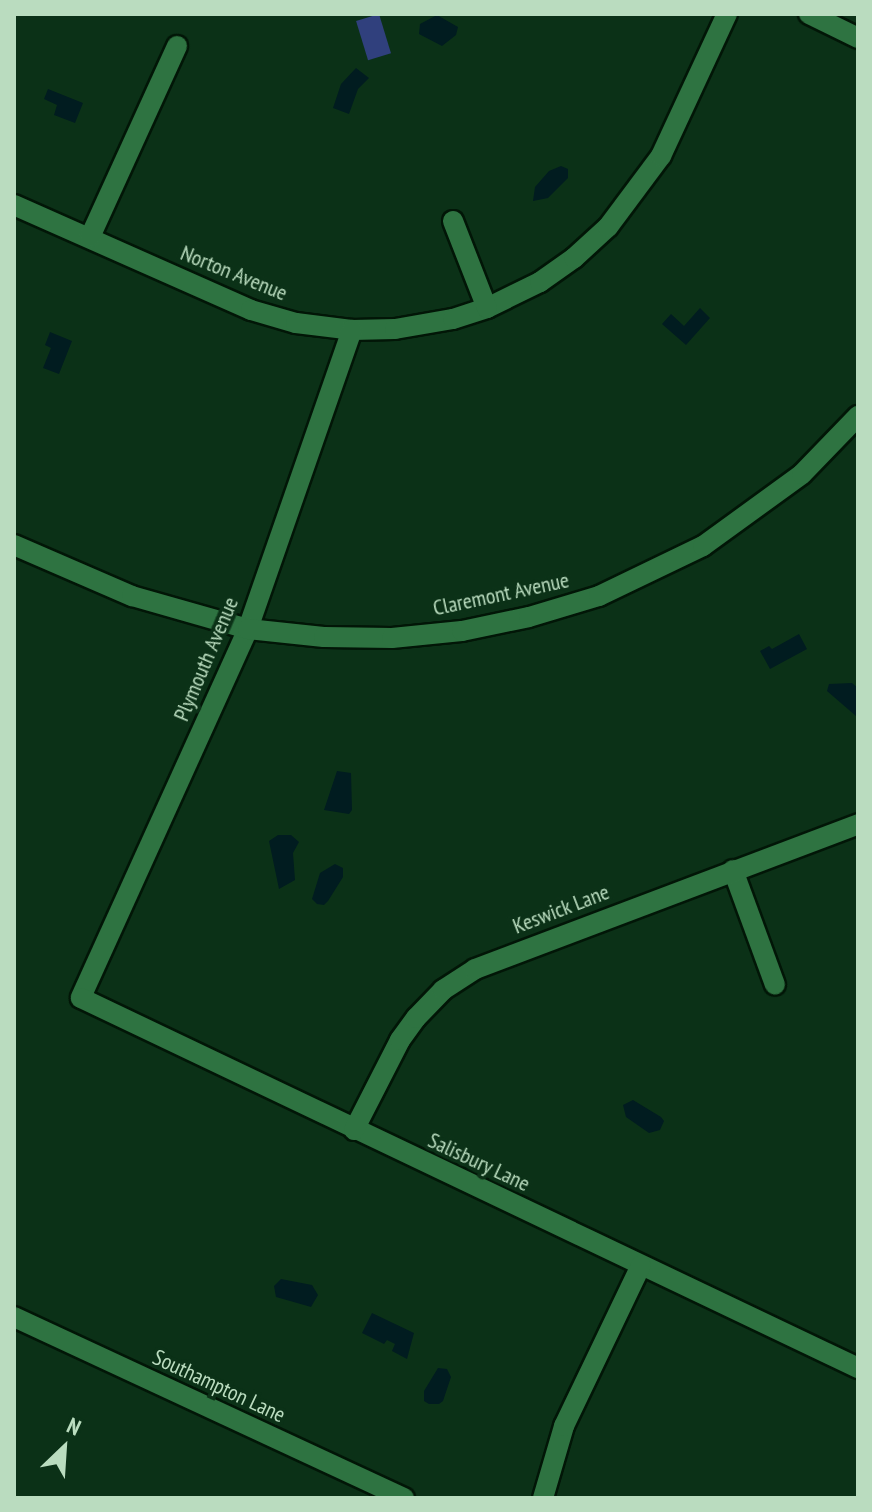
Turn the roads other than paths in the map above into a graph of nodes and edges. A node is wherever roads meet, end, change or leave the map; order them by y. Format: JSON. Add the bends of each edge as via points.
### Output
{"nodes":[{"id":1,"x":727,"y":14,"type":"edge"},
{"id":2,"x":809,"y":14,"type":"edge"},
{"id":3,"x":858,"y":38,"type":"edge"},
{"id":4,"x":177,"y":46,"type":"dead end"},
{"id":5,"x":14,"y":205,"type":"edge"},
{"id":6,"x":453,"y":221,"type":"dead end"},
{"id":7,"x":90,"y":237,"type":"junction"},
{"id":8,"x":487,"y":308,"type":"junction"},
{"id":9,"x":352,"y":330,"type":"junction"},
{"id":10,"x":858,"y":416,"type":"edge"},
{"id":11,"x":14,"y":545,"type":"edge"},
{"id":12,"x":248,"y":629,"type":"junction"},
{"id":13,"x":858,"y":824,"type":"edge"},
{"id":14,"x":733,"y":870,"type":"junction"},
{"id":15,"x":775,"y":985,"type":"dead end"},
{"id":16,"x":81,"y":998,"type":"joint"},
{"id":17,"x":354,"y":1130,"type":"junction"},
{"id":18,"x":641,"y":1265,"type":"junction"},
{"id":19,"x":14,"y":1317,"type":"edge"},
{"id":20,"x":858,"y":1368,"type":"edge"},
{"id":21,"x":404,"y":1498,"type":"edge"},
{"id":22,"x":543,"y":1498,"type":"edge"}],
"edges":[{"from":1,"to":8,"type":"street","name":"Norton Avenue","via":[[661,156],[631,200],[574,258]]},
{"from":2,"to":3,"type":"street"},
{"from":4,"to":7,"type":"street"},
{"from":5,"to":7,"type":"street","name":"Norton Avenue"},
{"from":6,"to":8,"type":"street"},
{"from":7,"to":9,"type":"street","name":"Norton Avenue","via":[[251,310],[296,323]]},
{"from":8,"to":9,"type":"street","name":"Norton Avenue","via":[[395,329]]},
{"from":9,"to":12,"type":"street","name":"Plymouth Avenue"},
{"from":10,"to":12,"type":"street","name":"Claremont Avenue","via":[[767,502],[703,546],[599,596],[448,633],[324,637]]},
{"from":11,"to":12,"type":"street","name":"Claremont Avenue","via":[[132,596]]},
{"from":12,"to":16,"type":"street","name":"Plymouth Avenue"},
{"from":13,"to":14,"type":"street","name":"Keswick Lane"},
{"from":14,"to":15,"type":"street"},
{"from":14,"to":17,"type":"street","name":"Keswick Lane","via":[[520,949],[443,990],[400,1040]]},
{"from":16,"to":17,"type":"street","name":"Salisbury Lane"},
{"from":17,"to":18,"type":"street","name":"Salisbury Lane"},
{"from":18,"to":20,"type":"street","name":"Salisbury Lane"},
{"from":18,"to":22,"type":"street","via":[[564,1426]]},
{"from":19,"to":21,"type":"street","name":"Southampton Lane"}]}
